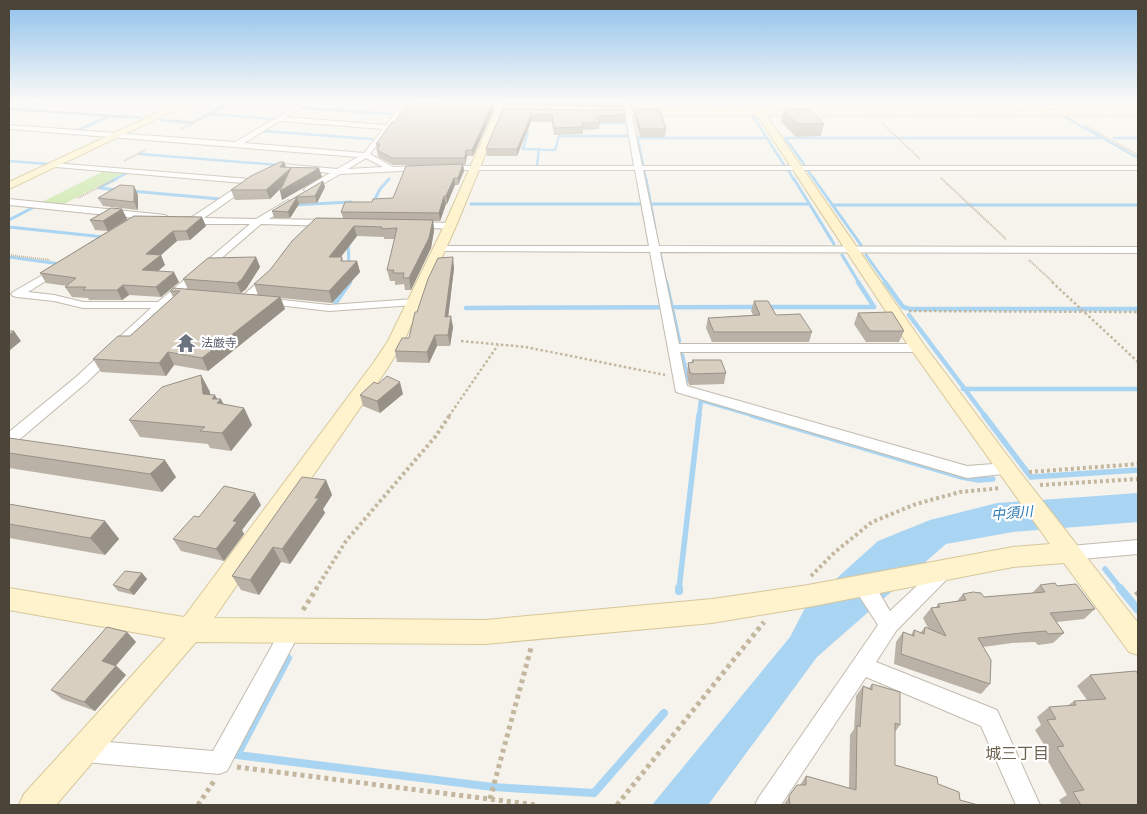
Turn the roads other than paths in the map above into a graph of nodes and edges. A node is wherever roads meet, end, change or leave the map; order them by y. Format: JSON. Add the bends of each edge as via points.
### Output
{"nodes":[{"id":1,"x":109,"y":139,"type":"edge"},
{"id":2,"x":164,"y":139,"type":"edge"},
{"id":3,"x":246,"y":139,"type":"edge"},
{"id":4,"x":379,"y":139,"type":"edge"},
{"id":5,"x":487,"y":139,"type":"edge"},
{"id":6,"x":634,"y":139,"type":"edge"},
{"id":7,"x":778,"y":139,"type":"edge"},
{"id":8,"x":236,"y":145,"type":"junction"},
{"id":9,"x":304,"y":150,"type":"junction"},
{"id":10,"x":366,"y":155,"type":"junction"},
{"id":11,"x":56,"y":165,"type":"junction"},
{"id":12,"x":282,"y":166,"type":"junction"},
{"id":13,"x":474,"y":167,"type":"junction"},
{"id":14,"x":797,"y":167,"type":"junction"},
{"id":15,"x":428,"y":168,"type":"edge"},
{"id":16,"x":437,"y":168,"type":"edge"},
{"id":17,"x":640,"y":168,"type":"junction"},
{"id":18,"x":1138,"y":168,"type":"edge"},
{"id":19,"x":392,"y":169,"type":"junction"},
{"id":20,"x":339,"y":172,"type":"junction"},
{"id":21,"x":250,"y":181,"type":"junction"},
{"id":22,"x":9,"y":186,"type":"edge"},
{"id":23,"x":9,"y":202,"type":"edge"},
{"id":24,"x":144,"y":216,"type":"junction"},
{"id":25,"x":193,"y":220,"type":"junction"},
{"id":26,"x":259,"y":221,"type":"junction"},
{"id":27,"x":314,"y":223,"type":"junction"},
{"id":28,"x":343,"y":223,"type":"edge"},
{"id":29,"x":401,"y":225,"type":"edge"},
{"id":30,"x":127,"y":226,"type":"edge"},
{"id":31,"x":450,"y":226,"type":"junction"},
{"id":32,"x":304,"y":236,"type":"edge"},
{"id":33,"x":439,"y":249,"type":"junction"},
{"id":34,"x":655,"y":249,"type":"junction"},
{"id":35,"x":852,"y":249,"type":"junction"},
{"id":36,"x":1138,"y":250,"type":"edge"},
{"id":37,"x":70,"y":262,"type":"edge"},
{"id":38,"x":274,"y":271,"type":"edge"},
{"id":39,"x":173,"y":294,"type":"junction"},
{"id":40,"x":191,"y":295,"type":"edge"},
{"id":41,"x":414,"y":302,"type":"junction"},
{"id":42,"x":161,"y":305,"type":"junction"},
{"id":43,"x":674,"y":348,"type":"junction"},
{"id":44,"x":918,"y":348,"type":"junction"},
{"id":45,"x":9,"y":440,"type":"edge"},
{"id":46,"x":1008,"y":471,"type":"junction"},
{"id":47,"x":1063,"y":544,"type":"junction"},
{"id":48,"x":1138,"y":547,"type":"edge"},
{"id":49,"x":946,"y":569,"type":"junction"},
{"id":50,"x":862,"y":585,"type":"junction"},
{"id":51,"x":9,"y":599,"type":"edge"},
{"id":52,"x":889,"y":625,"type":"junction"},
{"id":53,"x":190,"y":630,"type":"junction"},
{"id":54,"x":290,"y":632,"type":"junction"},
{"id":55,"x":1138,"y":643,"type":"edge"},
{"id":56,"x":862,"y":666,"type":"junction"},
{"id":57,"x":85,"y":751,"type":"junction"},
{"id":58,"x":36,"y":805,"type":"edge"},
{"id":59,"x":766,"y":805,"type":"edge"},
{"id":60,"x":1028,"y":805,"type":"edge"}],
"edges":[{"from":1,"to":11,"type":"street"},
{"from":2,"to":8,"type":"street"},
{"from":3,"to":8,"type":"street"},
{"from":4,"to":10,"type":"street"},
{"from":5,"to":13,"type":"street"},
{"from":6,"to":17,"type":"street"},
{"from":7,"to":14,"type":"street"},
{"from":8,"to":9,"type":"street"},
{"from":9,"to":10,"type":"street"},
{"from":9,"to":12,"type":"street"},
{"from":10,"to":19,"type":"street"},
{"from":10,"to":20,"type":"street"},
{"from":11,"to":21,"type":"street"},
{"from":11,"to":22,"type":"street"},
{"from":12,"to":20,"type":"street"},
{"from":12,"to":21,"type":"street"},
{"from":13,"to":16,"type":"street"},
{"from":13,"to":17,"type":"street"},
{"from":13,"to":31,"type":"street"},
{"from":14,"to":17,"type":"street"},
{"from":14,"to":18,"type":"street"},
{"from":14,"to":35,"type":"street"},
{"from":15,"to":19,"type":"street"},
{"from":17,"to":34,"type":"street"},
{"from":19,"to":20,"type":"street"},
{"from":20,"to":26,"type":"street"},
{"from":21,"to":25,"type":"street"},
{"from":23,"to":24,"type":"street"},
{"from":24,"to":25,"type":"street"},
{"from":24,"to":30,"type":"street"},
{"from":25,"to":26,"type":"street"},
{"from":26,"to":27,"type":"street"},
{"from":26,"to":39,"type":"street"},
{"from":27,"to":28,"type":"street"},
{"from":27,"to":32,"type":"street"},
{"from":29,"to":31,"type":"street"},
{"from":31,"to":33,"type":"street"},
{"from":33,"to":34,"type":"street"},
{"from":33,"to":41,"type":"street"},
{"from":34,"to":35,"type":"street"},
{"from":34,"to":43,"type":"street"},
{"from":35,"to":36,"type":"street"},
{"from":35,"to":44,"type":"street"},
{"from":37,"to":42,"type":"street","via":[[17,294],[84,305]]},
{"from":38,"to":41,"type":"street","via":[[240,298],[328,308]]},
{"from":39,"to":40,"type":"street"},
{"from":39,"to":42,"type":"street"},
{"from":41,"to":53,"type":"street","via":[[381,365]]},
{"from":42,"to":45,"type":"street","via":[[81,380]]},
{"from":43,"to":44,"type":"street"},
{"from":43,"to":46,"type":"street","via":[[681,389],[967,472]]},
{"from":44,"to":46,"type":"street"},
{"from":46,"to":47,"type":"street"},
{"from":47,"to":48,"type":"street"},
{"from":47,"to":49,"type":"street"},
{"from":47,"to":55,"type":"street"},
{"from":49,"to":50,"type":"street"},
{"from":49,"to":52,"type":"street"},
{"from":50,"to":52,"type":"street"},
{"from":50,"to":54,"type":"street","via":[[712,611],[485,632]]},
{"from":51,"to":53,"type":"street"},
{"from":52,"to":56,"type":"street"},
{"from":53,"to":54,"type":"street"},
{"from":53,"to":57,"type":"street"},
{"from":54,"to":57,"type":"street","via":[[222,764]]},
{"from":56,"to":59,"type":"street"},
{"from":56,"to":60,"type":"street","via":[[989,718]]},
{"from":57,"to":58,"type":"street"}]}
